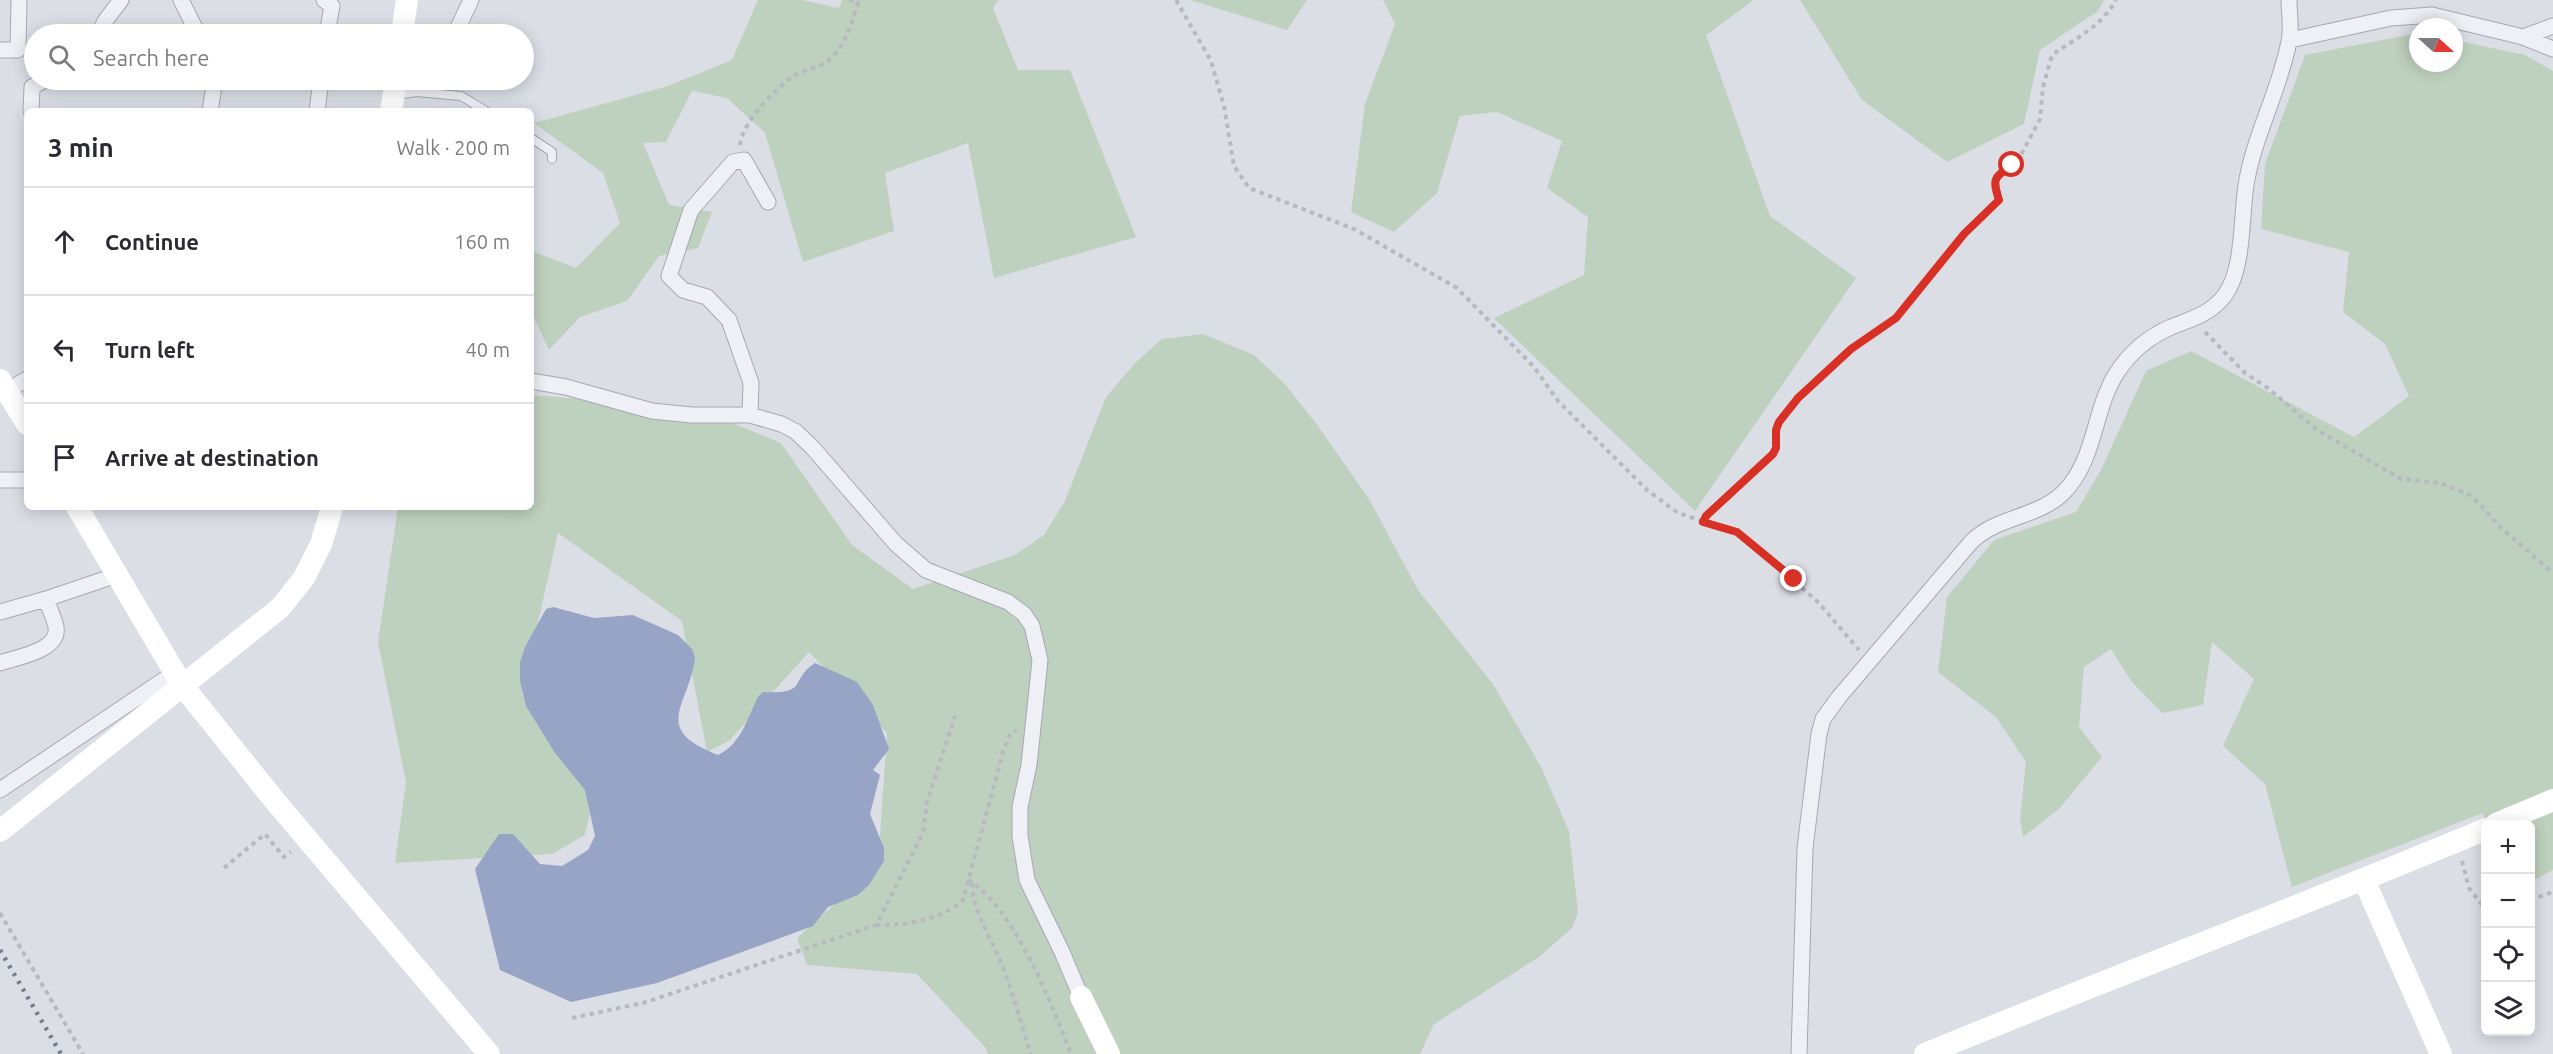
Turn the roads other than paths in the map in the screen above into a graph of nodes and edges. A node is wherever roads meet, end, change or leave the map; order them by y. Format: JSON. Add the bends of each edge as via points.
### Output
{"nodes":[{"id":1,"x":19,"y":0,"type":"edge"},
{"id":2,"x":121,"y":0,"type":"edge"},
{"id":3,"x":181,"y":0,"type":"edge"},
{"id":4,"x":324,"y":0,"type":"edge"},
{"id":5,"x":407,"y":0,"type":"edge"},
{"id":6,"x":471,"y":0,"type":"edge"},
{"id":7,"x":2289,"y":0,"type":"edge"},
{"id":8,"x":104,"y":24,"type":"edge"},
{"id":9,"x":193,"y":24,"type":"edge"},
{"id":10,"x":329,"y":24,"type":"edge"},
{"id":11,"x":403,"y":24,"type":"edge"},
{"id":12,"x":460,"y":24,"type":"edge"},
{"id":13,"x":2553,"y":26,"type":"edge"},
{"id":14,"x":2523,"y":37,"type":"junction"},
{"id":15,"x":2290,"y":40,"type":"junction"},
{"id":16,"x":2553,"y":49,"type":"edge"},
{"id":17,"x":0,"y":50,"type":"edge"},
{"id":18,"x":32,"y":90,"type":"edge"},
{"id":19,"x":213,"y":90,"type":"edge"},
{"id":20,"x":320,"y":90,"type":"edge"},
{"id":21,"x":393,"y":95,"type":"edge"},
{"id":22,"x":31,"y":108,"type":"edge"},
{"id":23,"x":210,"y":108,"type":"edge"},
{"id":24,"x":317,"y":108,"type":"edge"},
{"id":25,"x":481,"y":108,"type":"edge"},
{"id":26,"x":534,"y":140,"type":"edge"},
{"id":27,"x":552,"y":159,"type":"dead end"},
{"id":28,"x":768,"y":202,"type":"dead end"},
{"id":29,"x":24,"y":380,"type":"edge"},
{"id":30,"x":534,"y":382,"type":"edge"},
{"id":31,"x":3,"y":386,"type":"edge"},
{"id":32,"x":750,"y":415,"type":"junction"},
{"id":33,"x":24,"y":419,"type":"edge"},
{"id":34,"x":0,"y":480,"type":"edge"},
{"id":35,"x":24,"y":480,"type":"edge"},
{"id":36,"x":79,"y":510,"type":"edge"},
{"id":37,"x":331,"y":510,"type":"edge"},
{"id":38,"x":117,"y":575,"type":"junction"},
{"id":39,"x":46,"y":599,"type":"junction"},
{"id":40,"x":0,"y":612,"type":"edge"},
{"id":41,"x":0,"y":663,"type":"edge"},
{"id":42,"x":178,"y":679,"type":"junction"},
{"id":43,"x":0,"y":790,"type":"edge"},
{"id":44,"x":2553,"y":800,"type":"edge"},
{"id":45,"x":2507,"y":820,"type":"edge"},
{"id":46,"x":0,"y":831,"type":"edge"},
{"id":47,"x":2481,"y":831,"type":"edge"},
{"id":48,"x":2364,"y":880,"type":"junction"},
{"id":49,"x":1081,"y":997,"type":"joint"},
{"id":50,"x":489,"y":1054,"type":"edge"},
{"id":51,"x":1108,"y":1054,"type":"edge"},
{"id":52,"x":1799,"y":1054,"type":"edge"},
{"id":53,"x":1925,"y":1054,"type":"edge"},
{"id":54,"x":2441,"y":1054,"type":"edge"}],
"edges":[{"from":1,"to":17,"type":"street","via":[[18,50]]},
{"from":2,"to":8,"type":"street"},
{"from":3,"to":9,"type":"street"},
{"from":4,"to":10,"type":"street","via":[[332,6]]},
{"from":5,"to":11,"type":"street"},
{"from":6,"to":12,"type":"street"},
{"from":7,"to":15,"type":"street"},
{"from":13,"to":14,"type":"street"},
{"from":14,"to":15,"type":"street","via":[[2432,15],[2391,18]]},
{"from":14,"to":16,"type":"street"},
{"from":15,"to":52,"type":"street","via":[[2250,165],[2236,272],[2225,295],[2198,317],[2155,335],[2126,359],[2106,393],[2084,463],[2064,492],[2039,510],[1983,531],[1823,719],[1805,848]]},
{"from":18,"to":22,"type":"street"},
{"from":19,"to":23,"type":"street"},
{"from":20,"to":24,"type":"street"},
{"from":21,"to":25,"type":"lane","via":[[417,92],[461,96]]},
{"from":26,"to":27,"type":"lane","via":[[552,152]]},
{"from":28,"to":32,"type":"street","via":[[744,160],[733,162],[692,210],[669,276],[683,290],[707,297],[729,320],[751,383]]},
{"from":29,"to":31,"type":"street"},
{"from":30,"to":32,"type":"street","via":[[652,411]]},
{"from":31,"to":33,"type":"street"},
{"from":32,"to":49,"type":"street","via":[[795,431],[896,544],[926,570],[1008,602],[1032,626],[1040,660],[1029,765],[1020,807],[1020,836],[1027,880]]},
{"from":34,"to":35,"type":"street"},
{"from":36,"to":38,"type":"street"},
{"from":37,"to":42,"type":"street","via":[[321,544],[304,578],[280,608]]},
{"from":38,"to":39,"type":"street"},
{"from":38,"to":42,"type":"street"},
{"from":39,"to":40,"type":"street"},
{"from":39,"to":41,"type":"street","via":[[56,628],[53,640],[41,649]]},
{"from":42,"to":43,"type":"street"},
{"from":42,"to":46,"type":"street","via":[[129,729]]},
{"from":42,"to":50,"type":"street","via":[[275,801]]},
{"from":44,"to":45,"type":"street"},
{"from":47,"to":48,"type":"street"},
{"from":48,"to":53,"type":"street"},
{"from":48,"to":54,"type":"street"},
{"from":49,"to":51,"type":"street"}]}
